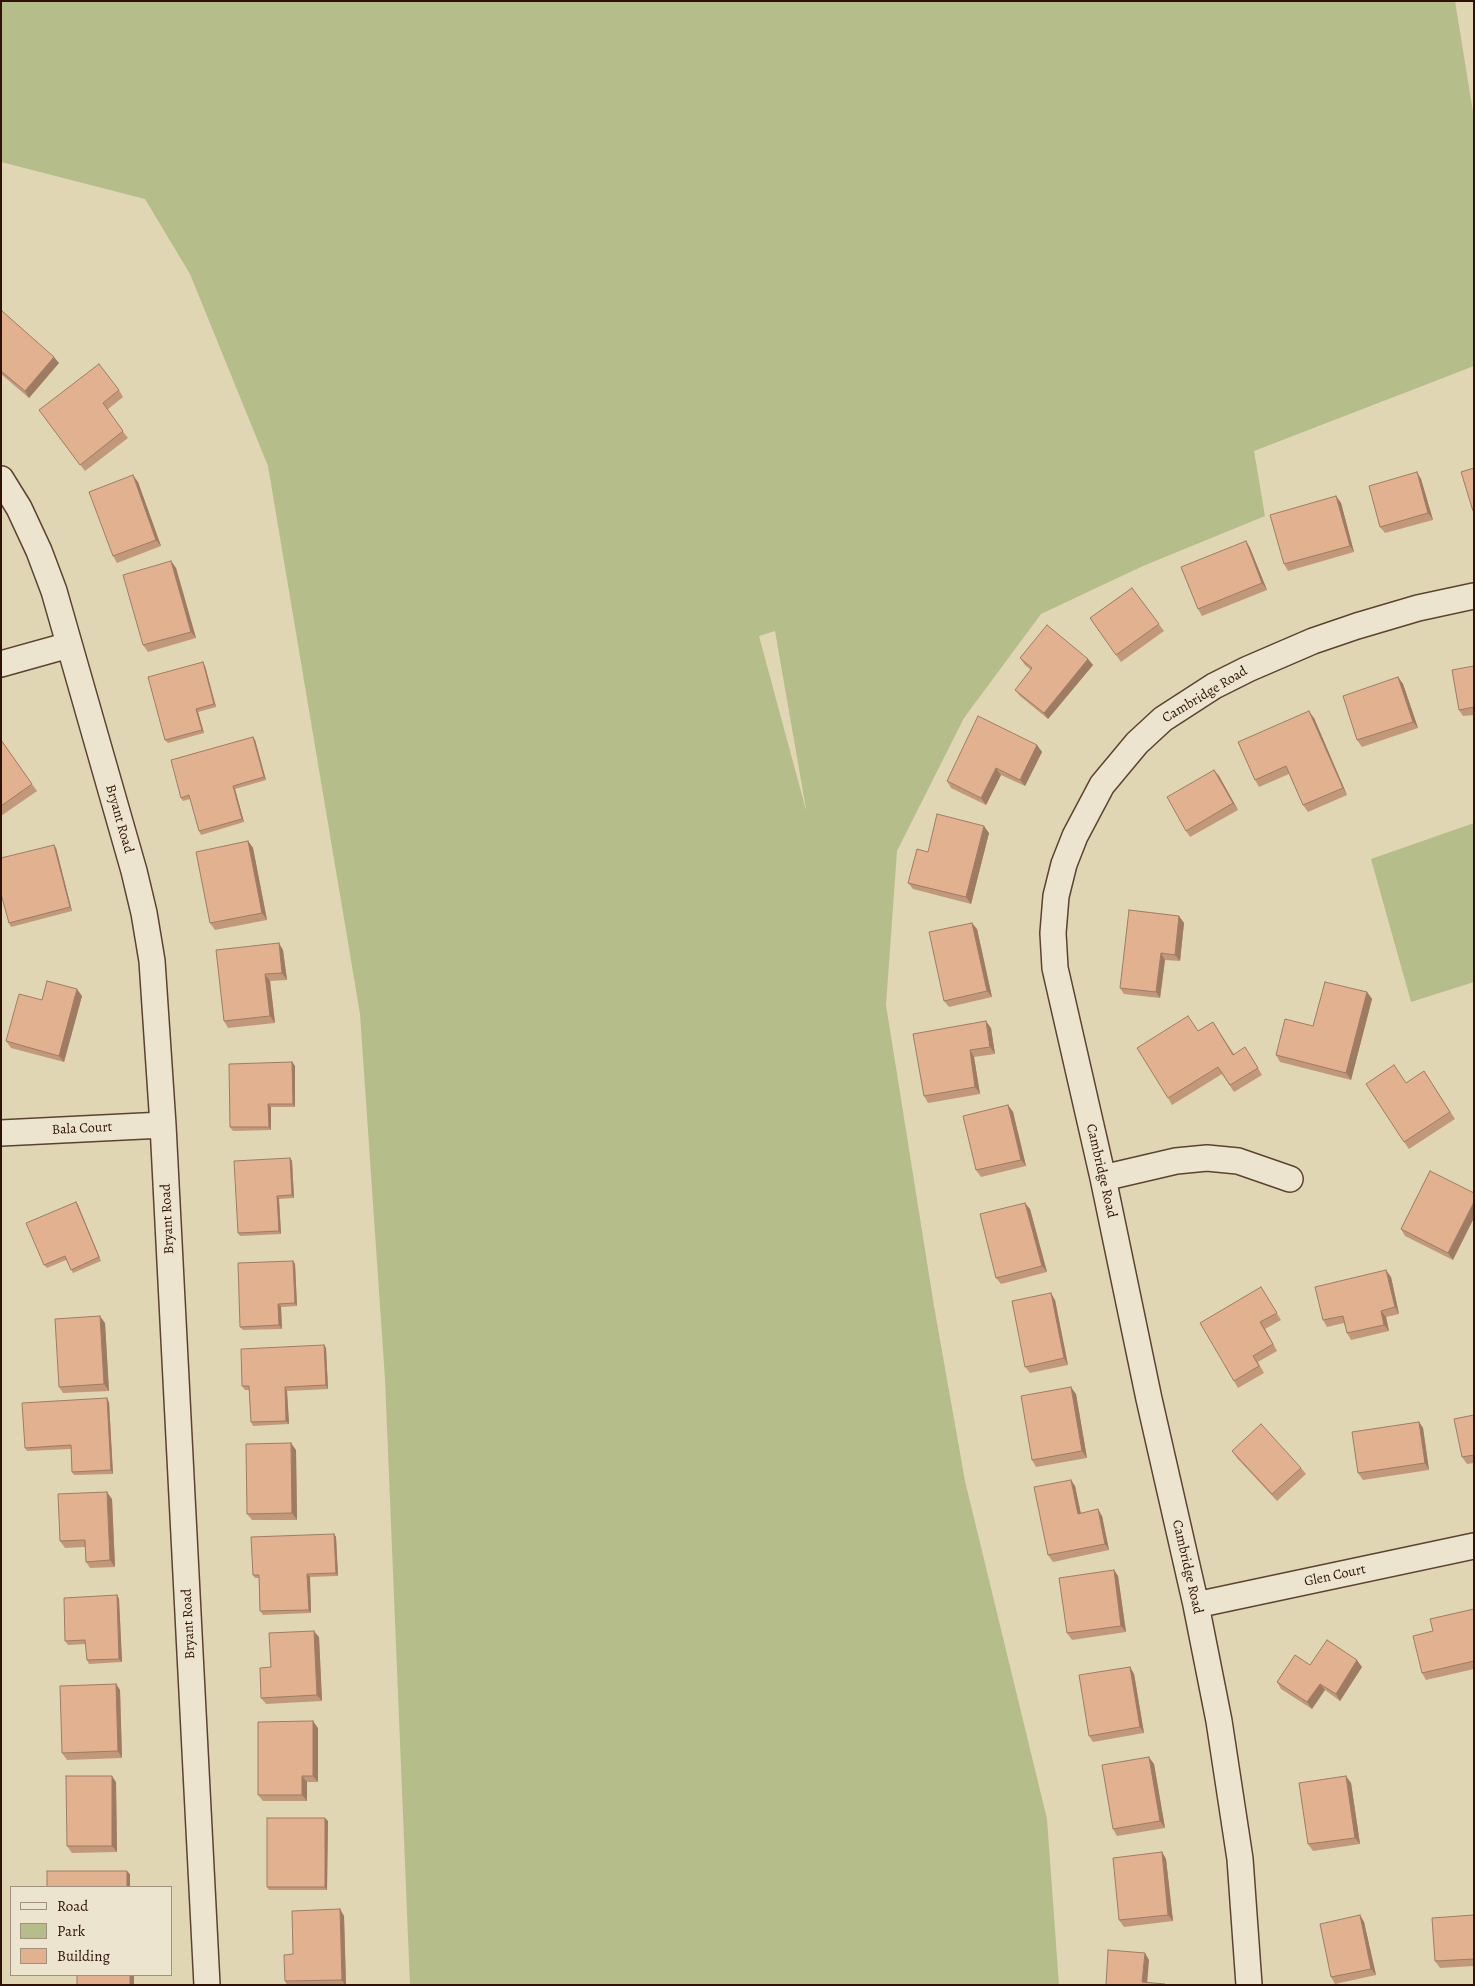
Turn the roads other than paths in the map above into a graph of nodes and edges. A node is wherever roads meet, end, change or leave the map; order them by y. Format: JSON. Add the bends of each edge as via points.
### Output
{"nodes":[{"id":1,"x":1,"y":479,"type":"edge"},
{"id":2,"x":1474,"y":596,"type":"edge"},
{"id":3,"x":69,"y":645,"type":"junction"},
{"id":4,"x":1,"y":664,"type":"edge"},
{"id":5,"x":163,"y":1124,"type":"junction"},
{"id":6,"x":1,"y":1133,"type":"edge"},
{"id":7,"x":1103,"y":1178,"type":"junction"},
{"id":8,"x":1290,"y":1179,"type":"dead end"},
{"id":9,"x":1474,"y":1546,"type":"edge"},
{"id":10,"x":1196,"y":1605,"type":"junction"},
{"id":11,"x":207,"y":1985,"type":"edge"},
{"id":12,"x":1249,"y":1985,"type":"edge"}],
"edges":[{"from":1,"to":3,"type":"street","name":"Bryant Road","via":[[39,551]]},
{"from":2,"to":7,"type":"street","name":"Cambridge Road","via":[[1356,626],[1214,686],[1163,719],[1136,743],[1102,785],[1087,810],[1064,864],[1056,896],[1053,933],[1055,968]]},
{"from":3,"to":4,"type":"street"},
{"from":3,"to":5,"type":"street","name":"Bryant Road","via":[[122,825],[144,913],[157,1012]]},
{"from":5,"to":6,"type":"street","name":"Bala Court"},
{"from":5,"to":11,"type":"street","name":"Bryant Road"},
{"from":7,"to":8,"type":"street","via":[[1176,1161],[1207,1158],[1238,1161]]},
{"from":7,"to":10,"type":"street","name":"Cambridge Road"},
{"from":9,"to":10,"type":"street","name":"Glen Court"},
{"from":10,"to":12,"type":"street","name":"Cambridge Road","via":[[1219,1721],[1240,1859]]}]}
